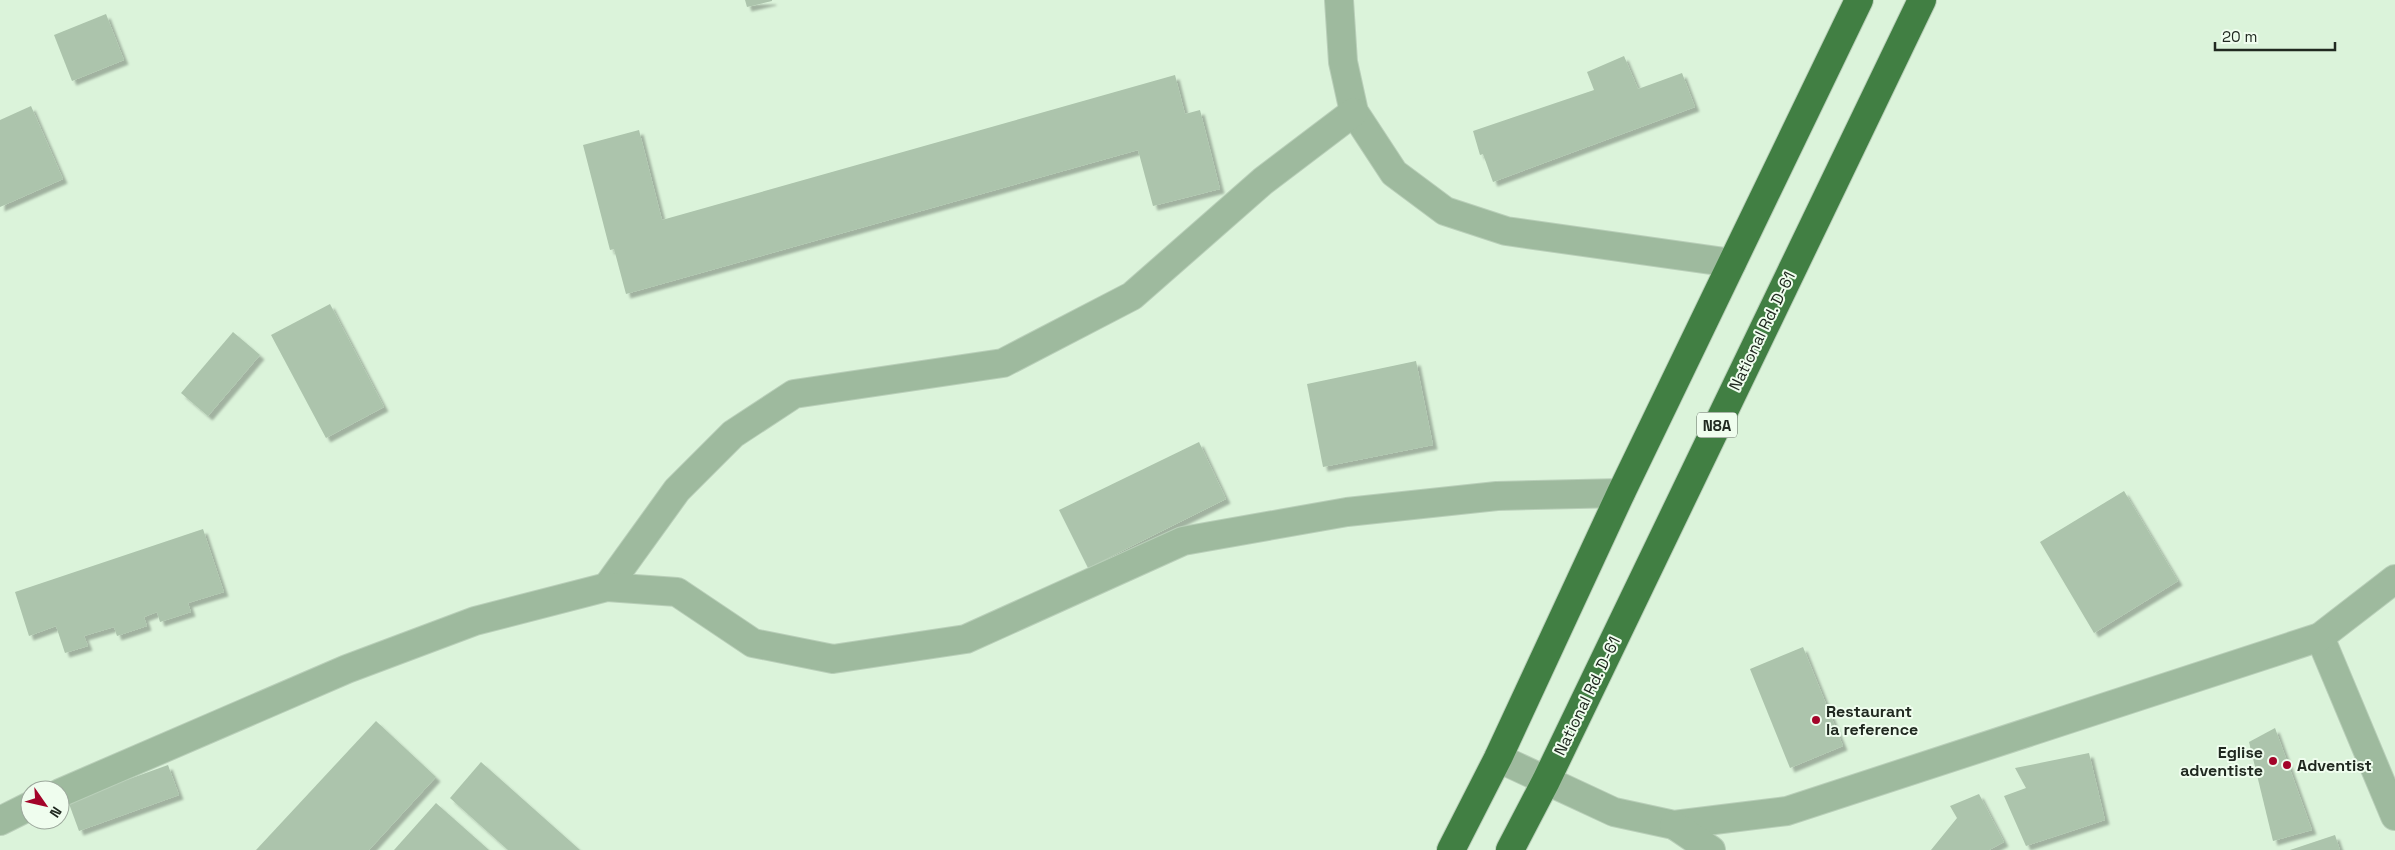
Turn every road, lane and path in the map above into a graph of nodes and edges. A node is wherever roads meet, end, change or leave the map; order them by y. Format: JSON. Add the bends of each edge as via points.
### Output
{"nodes":[{"id":1,"x":1339,"y":0,"type":"edge"},
{"id":2,"x":1859,"y":0,"type":"edge"},
{"id":3,"x":1922,"y":0,"type":"edge"},
{"id":4,"x":1354,"y":112,"type":"junction"},
{"id":5,"x":1732,"y":263,"type":"junction"},
{"id":6,"x":1621,"y":493,"type":"junction"},
{"id":7,"x":2395,"y":579,"type":"edge"},
{"id":8,"x":606,"y":587,"type":"junction"},
{"id":9,"x":2320,"y":637,"type":"junction"},
{"id":10,"x":1498,"y":758,"type":"junction"},
{"id":11,"x":1546,"y":781,"type":"junction"},
{"id":12,"x":70,"y":789,"type":"edge"},
{"id":13,"x":20,"y":811,"type":"edge"},
{"id":14,"x":2395,"y":816,"type":"edge"},
{"id":15,"x":0,"y":821,"type":"edge"},
{"id":16,"x":1674,"y":825,"type":"junction"},
{"id":17,"x":1451,"y":850,"type":"edge"},
{"id":18,"x":1510,"y":850,"type":"edge"},
{"id":19,"x":1711,"y":850,"type":"edge"}],
"edges":[{"from":1,"to":4,"type":"street","via":[[1343,62]]},
{"from":2,"to":5,"type":"highway"},
{"from":3,"to":11,"type":"highway","name":"National Rd. D-61","number":"N8A"},
{"from":4,"to":5,"type":"street","via":[[1394,173],[1446,210],[1506,231]]},
{"from":4,"to":8,"type":"street","via":[[1263,181],[1132,296],[1004,363],[794,394],[733,434],[677,490]]},
{"from":5,"to":6,"type":"highway"},
{"from":6,"to":8,"type":"street","via":[[1497,496],[1347,512],[1183,541],[966,639],[833,659],[753,642],[677,592]]},
{"from":6,"to":10,"type":"highway"},
{"from":7,"to":9,"type":"street"},
{"from":8,"to":12,"type":"street","via":[[475,621],[347,669]]},
{"from":9,"to":14,"type":"street"},
{"from":9,"to":16,"type":"street","via":[[1787,811]]},
{"from":10,"to":11,"type":"street"},
{"from":10,"to":17,"type":"highway"},
{"from":11,"to":16,"type":"street","via":[[1614,812]]},
{"from":11,"to":18,"type":"highway","name":"National Rd. D-61","number":"N8A"},
{"from":13,"to":15,"type":"street"},
{"from":16,"to":19,"type":"street"}]}
